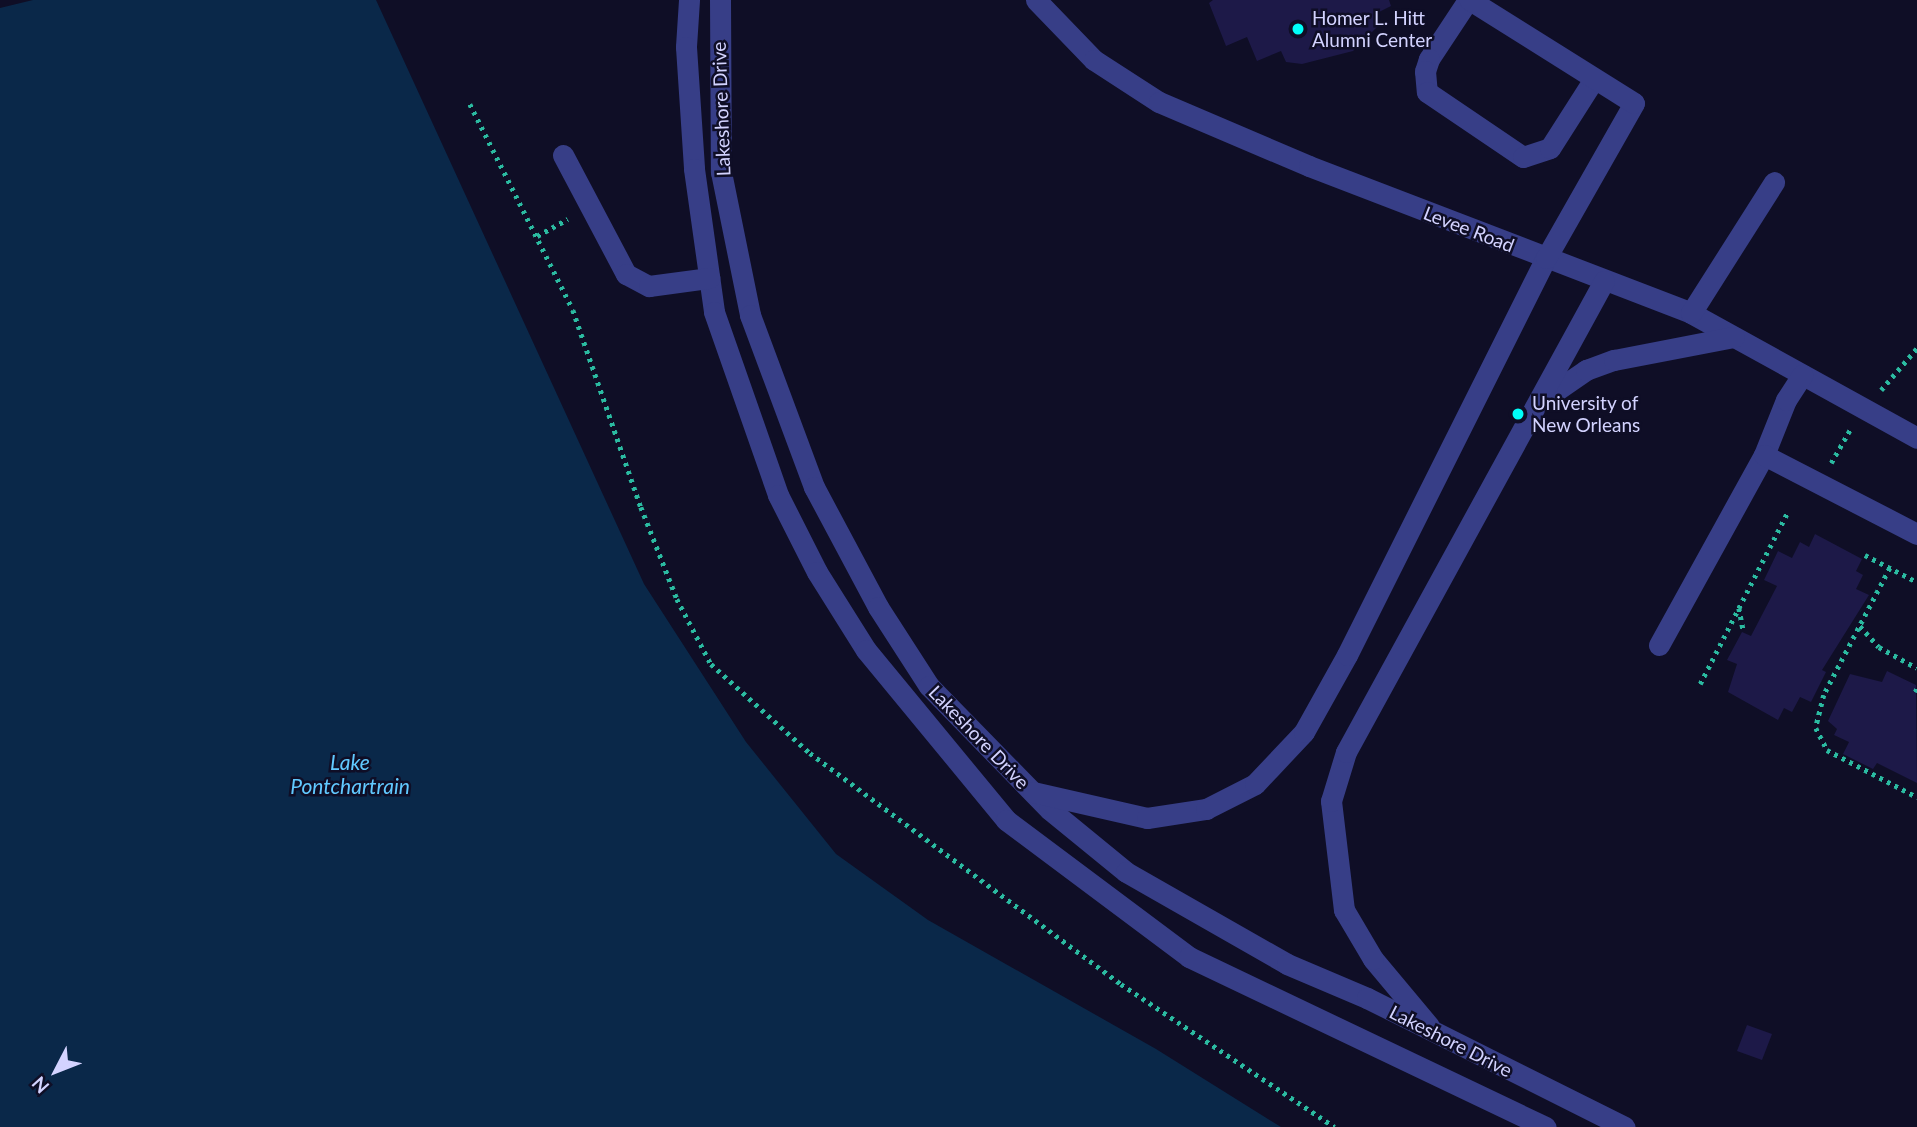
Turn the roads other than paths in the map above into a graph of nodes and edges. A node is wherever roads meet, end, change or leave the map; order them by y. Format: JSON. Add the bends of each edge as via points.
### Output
{"nodes":[{"id":1,"x":689,"y":0,"type":"edge"},
{"id":2,"x":720,"y":0,"type":"edge"},
{"id":3,"x":1036,"y":0,"type":"edge"},
{"id":4,"x":1469,"y":0,"type":"edge"},
{"id":5,"x":1594,"y":79,"type":"junction"},
{"id":6,"x":563,"y":155,"type":"dead end"},
{"id":7,"x":1774,"y":182,"type":"dead end"},
{"id":8,"x":1546,"y":258,"type":"junction"},
{"id":9,"x":709,"y":278,"type":"junction"},
{"id":10,"x":1604,"y":281,"type":"junction"},
{"id":11,"x":1692,"y":313,"type":"junction"},
{"id":12,"x":1734,"y":337,"type":"junction"},
{"id":13,"x":1802,"y":375,"type":"junction"},
{"id":14,"x":1536,"y":405,"type":"junction"},
{"id":15,"x":1917,"y":438,"type":"edge"},
{"id":16,"x":1764,"y":454,"type":"junction"},
{"id":17,"x":1917,"y":534,"type":"edge"},
{"id":18,"x":1659,"y":645,"type":"dead end"},
{"id":19,"x":1033,"y":792,"type":"junction"},
{"id":20,"x":1435,"y":1033,"type":"junction"},
{"id":21,"x":1546,"y":1127,"type":"edge"},
{"id":22,"x":1625,"y":1127,"type":"edge"}],
"edges":[{"from":1,"to":9,"type":"street","name":"Lakeshore Drive","via":[[694,169]]},
{"from":2,"to":19,"type":"street","name":"Lakeshore Drive","via":[[721,172],[750,315],[814,487],[878,607],[929,686]]},
{"from":3,"to":8,"type":"street","name":"Levee Road","via":[[1094,60],[1159,102]]},
{"from":4,"to":5,"type":"street"},
{"from":4,"to":5,"type":"street","via":[[1429,59],[1427,92],[1523,157],[1550,148]]},
{"from":5,"to":8,"type":"street","via":[[1634,103]]},
{"from":6,"to":9,"type":"street","via":[[626,274],[649,286]]},
{"from":7,"to":11,"type":"street"},
{"from":8,"to":10,"type":"street","name":"Levee Road"},
{"from":8,"to":19,"type":"street","via":[[1347,655],[1304,732],[1255,784],[1206,808],[1147,818]]},
{"from":9,"to":21,"type":"street","name":"Lakeshore Drive","via":[[713,312],[778,495],[817,572],[866,650],[1006,820],[1189,957]]},
{"from":10,"to":11,"type":"street","name":"Levee Road"},
{"from":10,"to":14,"type":"street"},
{"from":11,"to":12,"type":"street","name":"Levee Road"},
{"from":12,"to":13,"type":"street","name":"Levee Road"},
{"from":12,"to":14,"type":"street","via":[[1614,360],[1586,370]]},
{"from":13,"to":15,"type":"street","name":"Levee Road"},
{"from":13,"to":16,"type":"street","via":[[1786,400]]},
{"from":14,"to":20,"type":"street","via":[[1346,752],[1331,801],[1344,910],[1373,959]]},
{"from":16,"to":17,"type":"street"},
{"from":16,"to":18,"type":"street"},
{"from":19,"to":20,"type":"street","name":"Lakeshore Drive","via":[[1126,872],[1287,964]]},
{"from":20,"to":22,"type":"street","name":"Lakeshore Drive"}]}
